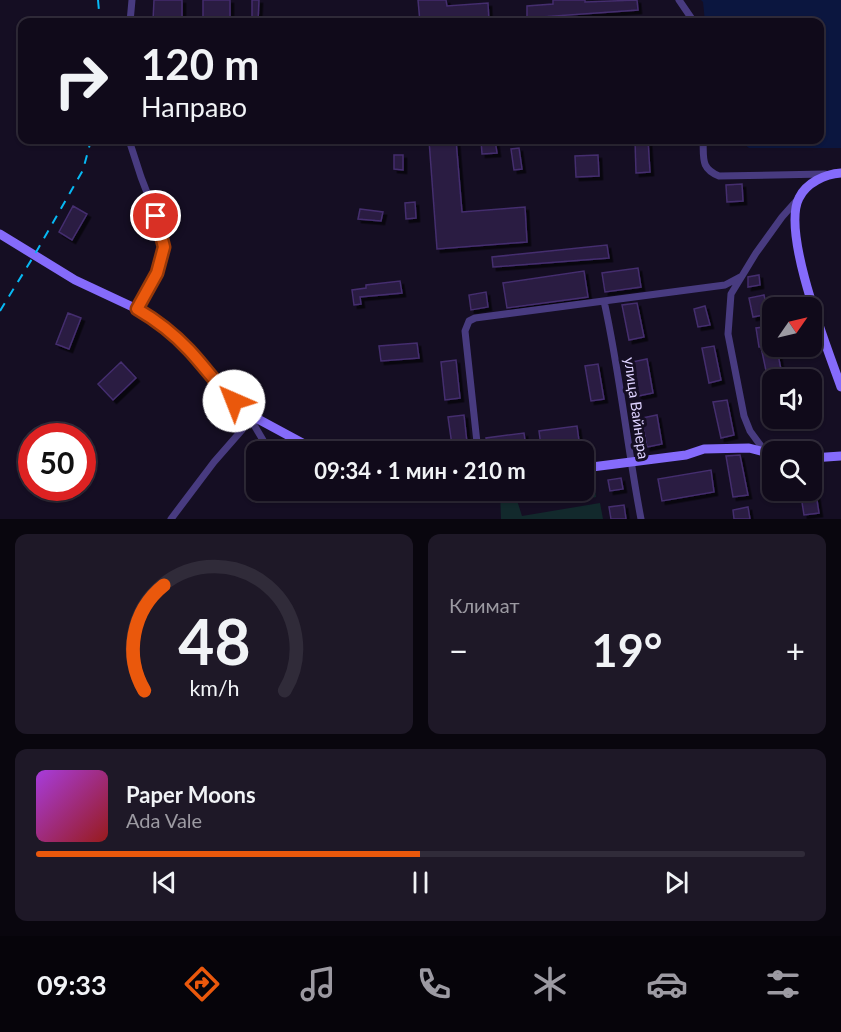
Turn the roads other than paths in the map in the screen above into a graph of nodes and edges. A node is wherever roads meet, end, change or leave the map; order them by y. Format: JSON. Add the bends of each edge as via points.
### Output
{"nodes":[{"id":1,"x":132,"y":0,"type":"edge"},
{"id":2,"x":679,"y":0,"type":"edge"},
{"id":3,"x":130,"y":18,"type":"edge"},
{"id":4,"x":691,"y":18,"type":"edge"},
{"id":5,"x":130,"y":144,"type":"edge"},
{"id":6,"x":703,"y":144,"type":"edge"},
{"id":7,"x":836,"y":174,"type":"edge"},
{"id":8,"x":798,"y":199,"type":"junction"},
{"id":9,"x":0,"y":234,"type":"edge"},
{"id":10,"x":742,"y":276,"type":"junction"},
{"id":11,"x":604,"y":301,"type":"junction"},
{"id":12,"x":137,"y":309,"type":"junction"},
{"id":13,"x":841,"y":387,"type":"edge"},
{"id":14,"x":247,"y":413,"type":"junction"},
{"id":15,"x":264,"y":441,"type":"edge"},
{"id":16,"x":299,"y":441,"type":"edge"},
{"id":17,"x":477,"y":441,"type":"edge"},
{"id":18,"x":762,"y":446,"type":"edge"},
{"id":19,"x":762,"y":452,"type":"edge"},
{"id":20,"x":841,"y":456,"type":"edge"},
{"id":21,"x":822,"y":457,"type":"edge"},
{"id":22,"x":630,"y":462,"type":"junction"},
{"id":23,"x":594,"y":467,"type":"edge"},
{"id":24,"x":171,"y":519,"type":"edge"},
{"id":25,"x":641,"y":519,"type":"edge"}],
"edges":[{"from":1,"to":3,"type":"street"},
{"from":2,"to":4,"type":"street"},
{"from":5,"to":12,"type":"street","via":[[164,247],[157,273]]},
{"from":6,"to":7,"type":"street","via":[[705,166],[719,176]]},
{"from":7,"to":8,"type":"main road","via":[[806,189]]},
{"from":8,"to":10,"type":"street"},
{"from":8,"to":13,"type":"main road","via":[[796,230],[804,274]]},
{"from":9,"to":12,"type":"main road","via":[[75,280]]},
{"from":10,"to":11,"type":"street","via":[[725,285]]},
{"from":10,"to":18,"type":"street","via":[[731,294],[728,334],[744,416]]},
{"from":11,"to":17,"type":"street","via":[[469,321],[465,331]]},
{"from":11,"to":22,"type":"street","name":"улица Вайнера"},
{"from":12,"to":14,"type":"main road","via":[[190,351]]},
{"from":14,"to":15,"type":"street"},
{"from":14,"to":16,"type":"main road"},
{"from":14,"to":24,"type":"street","via":[[243,430]]},
{"from":19,"to":22,"type":"main road","via":[[729,447]]},
{"from":20,"to":21,"type":"main road"},
{"from":22,"to":23,"type":"main road"},
{"from":22,"to":25,"type":"street","name":"улица Вайнера"}]}
